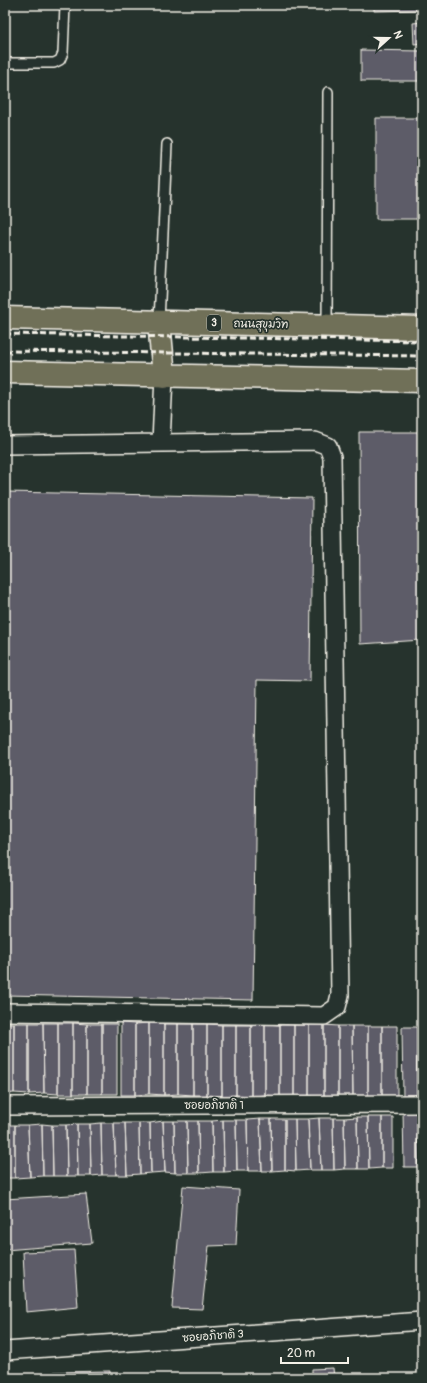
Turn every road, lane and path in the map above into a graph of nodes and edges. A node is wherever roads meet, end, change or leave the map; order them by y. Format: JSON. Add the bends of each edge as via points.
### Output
{"nodes":[{"id":1,"x":64,"y":5,"type":"edge"},
{"id":2,"x":5,"y":63,"type":"edge"},
{"id":3,"x":328,"y":92,"type":"dead end"},
{"id":4,"x":166,"y":144,"type":"dead end"},
{"id":5,"x":5,"y":318,"type":"edge"},
{"id":6,"x":159,"y":322,"type":"junction"},
{"id":7,"x":327,"y":326,"type":"junction"},
{"id":8,"x":422,"y":328,"type":"edge"},
{"id":9,"x":5,"y":372,"type":"edge"},
{"id":10,"x":164,"y":376,"type":"junction"},
{"id":11,"x":422,"y":381,"type":"edge"},
{"id":12,"x":161,"y":443,"type":"junction"},
{"id":13,"x":5,"y":445,"type":"edge"},
{"id":14,"x":5,"y":1012,"type":"edge"},
{"id":15,"x":422,"y":1104,"type":"edge"},
{"id":16,"x":5,"y":1106,"type":"edge"},
{"id":17,"x":422,"y":1321,"type":"edge"},
{"id":18,"x":5,"y":1351,"type":"edge"}],
"edges":[{"from":1,"to":2,"type":"lane","via":[[63,53],[60,60],[54,63]]},
{"from":3,"to":7,"type":"lane"},
{"from":4,"to":6,"type":"lane"},
{"from":5,"to":6,"type":"highway","name":"ถนนสุขุมวิท","number":"3"},
{"from":6,"to":7,"type":"highway","name":"ถนนสุขุมวิท","number":"3"},
{"from":6,"to":10,"type":"highway"},
{"from":7,"to":8,"type":"highway","name":"ถนนสุขุมวิท","number":"3"},
{"from":9,"to":10,"type":"highway"},
{"from":10,"to":11,"type":"highway"},
{"from":10,"to":12,"type":"street"},
{"from":12,"to":13,"type":"street"},
{"from":12,"to":14,"type":"street","via":[[315,441],[328,446],[332,457],[340,994],[338,1007],[324,1016]]},
{"from":15,"to":16,"type":"street","name":"ซอยอภิชาติ 1"},
{"from":17,"to":18,"type":"street","name":"ซอยอภิชาติ 3"}]}
